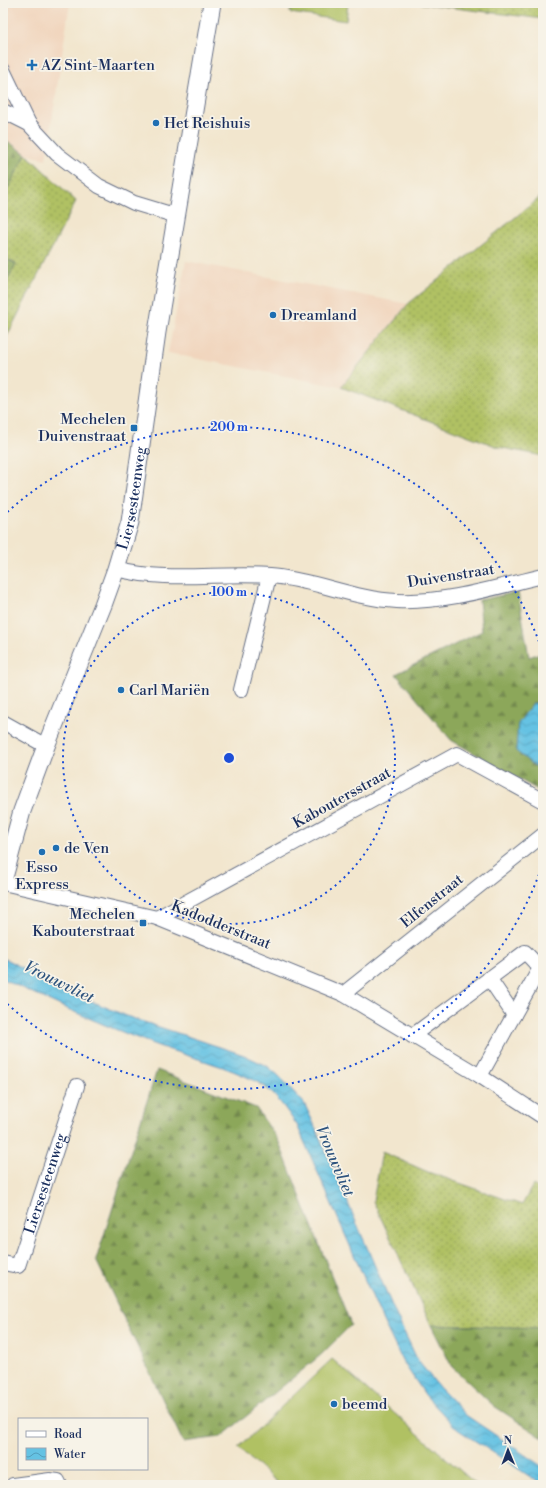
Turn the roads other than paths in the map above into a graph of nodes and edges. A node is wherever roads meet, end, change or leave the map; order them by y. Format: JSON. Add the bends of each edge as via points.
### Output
{"nodes":[{"id":1,"x":212,"y":3,"type":"edge"},
{"id":2,"x":3,"y":70,"type":"edge"},
{"id":3,"x":3,"y":111,"type":"edge"},
{"id":4,"x":29,"y":124,"type":"junction"},
{"id":5,"x":177,"y":216,"type":"junction"},
{"id":6,"x":116,"y":569,"type":"junction"},
{"id":7,"x":269,"y":576,"type":"junction"},
{"id":8,"x":543,"y":576,"type":"edge"},
{"id":9,"x":242,"y":690,"type":"dead end"},
{"id":10,"x":3,"y":722,"type":"edge"},
{"id":11,"x":46,"y":746,"type":"junction"},
{"id":12,"x":543,"y":801,"type":"edge"},
{"id":13,"x":543,"y":834,"type":"edge"},
{"id":14,"x":3,"y":882,"type":"edge"},
{"id":15,"x":157,"y":918,"type":"junction"},
{"id":16,"x":489,"y":978,"type":"junction"},
{"id":17,"x":343,"y":994,"type":"junction"},
{"id":18,"x":514,"y":1015,"type":"junction"},
{"id":19,"x":412,"y":1036,"type":"junction"},
{"id":20,"x":480,"y":1076,"type":"junction"},
{"id":21,"x":77,"y":1086,"type":"dead end"},
{"id":22,"x":543,"y":1117,"type":"edge"},
{"id":23,"x":3,"y":1263,"type":"edge"},
{"id":24,"x":59,"y":1483,"type":"edge"},
{"id":25,"x":13,"y":1485,"type":"edge"}],
"edges":[{"from":1,"to":5,"type":"main road","name":"Liersesteenweg"},
{"from":2,"to":4,"type":"street"},
{"from":3,"to":4,"type":"street"},
{"from":4,"to":5,"type":"street","via":[[57,154],[99,186],[134,203]]},
{"from":5,"to":6,"type":"main road","name":"Liersesteenweg","via":[[157,332],[135,492]]},
{"from":6,"to":7,"type":"street","name":"Duivenstraat","via":[[138,575],[175,578]]},
{"from":6,"to":11,"type":"main road","name":"Liersesteenweg"},
{"from":7,"to":8,"type":"street","name":"Duivenstraat","via":[[296,579],[364,596],[397,601],[468,593]]},
{"from":7,"to":9,"type":"street"},
{"from":10,"to":11,"type":"street"},
{"from":11,"to":14,"type":"main road","name":"Liersesteenweg","via":[[22,811]]},
{"from":12,"to":15,"type":"street","name":"Kaboutersstraat","via":[[458,754]]},
{"from":13,"to":17,"type":"street","name":"Elfenstraat"},
{"from":14,"to":15,"type":"street","name":"Kadodderstraat"},
{"from":15,"to":17,"type":"street","name":"Kadodderstraat"},
{"from":16,"to":18,"type":"street"},
{"from":16,"to":18,"type":"street","via":[[525,952],[540,968]]},
{"from":16,"to":19,"type":"street"},
{"from":17,"to":19,"type":"street","name":"Kadodderstraat"},
{"from":18,"to":20,"type":"street"},
{"from":19,"to":20,"type":"street","name":"Kadodderstraat"},
{"from":20,"to":22,"type":"street","name":"Kadodderstraat"},
{"from":21,"to":23,"type":"street","name":"Liersesteenweg","via":[[18,1266]]},
{"from":24,"to":25,"type":"street","via":[[50,1480]]}]}
